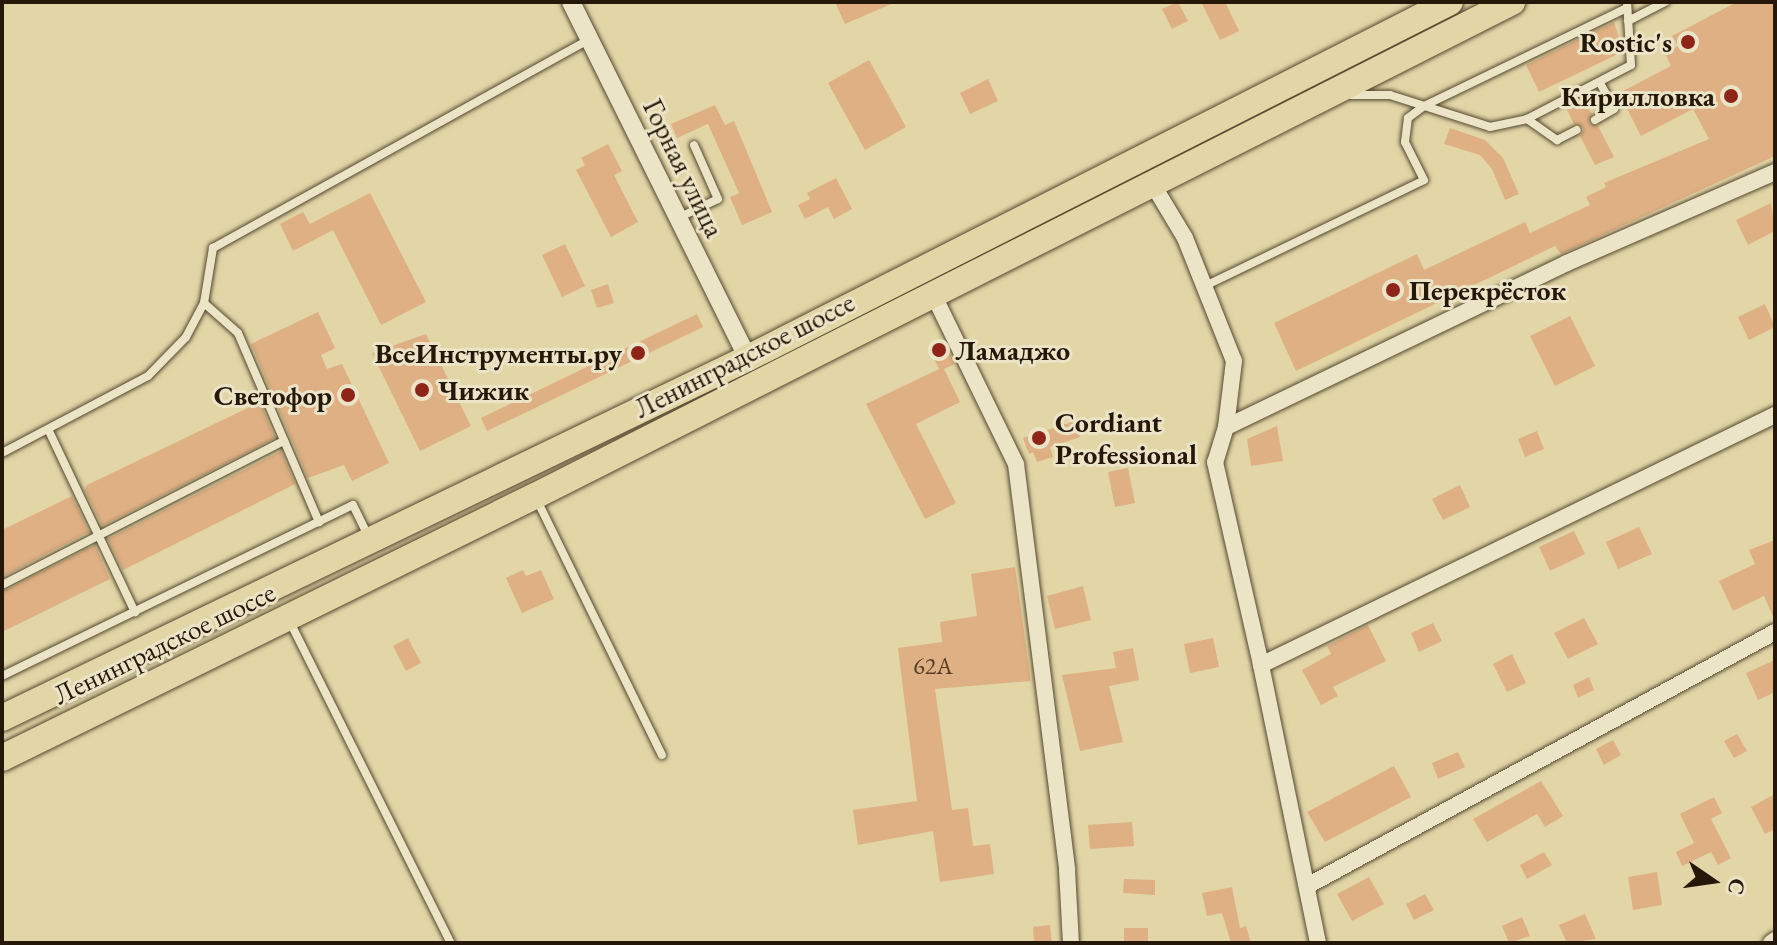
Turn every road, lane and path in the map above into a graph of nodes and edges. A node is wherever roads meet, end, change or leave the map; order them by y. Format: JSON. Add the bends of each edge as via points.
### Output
{"nodes":[{"id":1,"x":1450,"y":2,"type":"edge"},
{"id":2,"x":1512,"y":2,"type":"edge"},
{"id":3,"x":1665,"y":2,"type":"edge"},
{"id":4,"x":575,"y":3,"type":"edge"},
{"id":5,"x":1627,"y":5,"type":"edge"},
{"id":6,"x":1628,"y":21,"type":"junction"},
{"id":7,"x":589,"y":40,"type":"junction"},
{"id":8,"x":1600,"y":83,"type":"junction"},
{"id":9,"x":1315,"y":103,"type":"junction"},
{"id":10,"x":1424,"y":106,"type":"junction"},
{"id":11,"x":1527,"y":119,"type":"junction"},
{"id":12,"x":1595,"y":120,"type":"dead end"},
{"id":13,"x":1577,"y":130,"type":"dead end"},
{"id":14,"x":694,"y":145,"type":"dead end"},
{"id":15,"x":1775,"y":172,"type":"edge"},
{"id":16,"x":1152,"y":183,"type":"junction"},
{"id":17,"x":677,"y":218,"type":"junction"},
{"id":18,"x":1205,"y":286,"type":"junction"},
{"id":19,"x":934,"y":296,"type":"junction"},
{"id":20,"x":204,"y":303,"type":"junction"},
{"id":21,"x":748,"y":358,"type":"junction"},
{"id":22,"x":1775,"y":415,"type":"edge"},
{"id":23,"x":1226,"y":427,"type":"junction"},
{"id":24,"x":48,"y":429,"type":"junction"},
{"id":25,"x":284,"y":441,"type":"junction"},
{"id":26,"x":2,"y":453,"type":"edge"},
{"id":27,"x":535,"y":496,"type":"junction"},
{"id":28,"x":319,"y":522,"type":"junction"},
{"id":29,"x":98,"y":536,"type":"junction"},
{"id":30,"x":370,"y":541,"type":"junction"},
{"id":31,"x":2,"y":585,"type":"edge"},
{"id":32,"x":135,"y":612,"type":"junction"},
{"id":33,"x":288,"y":617,"type":"junction"},
{"id":34,"x":1775,"y":632,"type":"edge"},
{"id":35,"x":1261,"y":665,"type":"junction"},
{"id":36,"x":2,"y":676,"type":"edge"},
{"id":37,"x":2,"y":718,"type":"edge"},
{"id":38,"x":662,"y":755,"type":"dead end"},
{"id":39,"x":2,"y":758,"type":"edge"},
{"id":40,"x":1309,"y":885,"type":"junction"},
{"id":41,"x":451,"y":943,"type":"edge"},
{"id":42,"x":1071,"y":943,"type":"edge"},
{"id":43,"x":1318,"y":943,"type":"edge"}],
"edges":[{"from":1,"to":21,"type":"highway","name":"Ленинградское шоссе"},
{"from":2,"to":9,"type":"highway","name":"Ленинградское шоссе"},
{"from":3,"to":6,"type":"lane"},
{"from":4,"to":7,"type":"street","name":"Горная улица"},
{"from":5,"to":6,"type":"lane"},
{"from":5,"to":10,"type":"lane"},
{"from":6,"to":8,"type":"lane","via":[[1631,65]]},
{"from":7,"to":17,"type":"street","name":"Горная улица"},
{"from":7,"to":20,"type":"lane","via":[[213,248]]},
{"from":8,"to":11,"type":"lane"},
{"from":8,"to":12,"type":"lane","via":[[1614,109]]},
{"from":9,"to":10,"type":"lane","via":[[1359,94],[1390,95]]},
{"from":9,"to":16,"type":"highway","name":"Ленинградское шоссе"},
{"from":10,"to":11,"type":"lane","via":[[1490,127]]},
{"from":10,"to":18,"type":"lane","via":[[1408,118],[1405,142],[1424,180]]},
{"from":11,"to":13,"type":"lane","via":[[1557,140]]},
{"from":14,"to":17,"type":"lane","via":[[718,199]]},
{"from":15,"to":23,"type":"street","via":[[1567,263]]},
{"from":16,"to":18,"type":"street"},
{"from":16,"to":19,"type":"highway","name":"Ленинградское шоссе"},
{"from":17,"to":21,"type":"street","name":"Горная улица"},
{"from":18,"to":23,"type":"street","via":[[1234,361]]},
{"from":19,"to":27,"type":"highway","name":"Ленинградское шоссе"},
{"from":19,"to":42,"type":"street","via":[[1016,464],[1067,870]]},
{"from":20,"to":24,"type":"lane","via":[[186,337],[148,376]]},
{"from":20,"to":25,"type":"lane","via":[[238,333]]},
{"from":21,"to":30,"type":"highway","name":"Ленинградское шоссе"},
{"from":22,"to":35,"type":"street"},
{"from":23,"to":35,"type":"street","via":[[1215,462]]},
{"from":24,"to":26,"type":"lane"},
{"from":24,"to":29,"type":"lane"},
{"from":25,"to":28,"type":"lane"},
{"from":25,"to":29,"type":"lane"},
{"from":27,"to":33,"type":"highway","name":"Ленинградское шоссе"},
{"from":27,"to":38,"type":"lane"},
{"from":28,"to":30,"type":"lane","via":[[353,505]]},
{"from":28,"to":32,"type":"lane"},
{"from":29,"to":31,"type":"lane"},
{"from":29,"to":32,"type":"lane"},
{"from":30,"to":37,"type":"highway","name":"Ленинградское шоссе"},
{"from":32,"to":36,"type":"lane"},
{"from":33,"to":39,"type":"highway","name":"Ленинградское шоссе"},
{"from":33,"to":41,"type":"lane"},
{"from":34,"to":40,"type":"street"},
{"from":35,"to":40,"type":"street"},
{"from":40,"to":43,"type":"street"}]}
